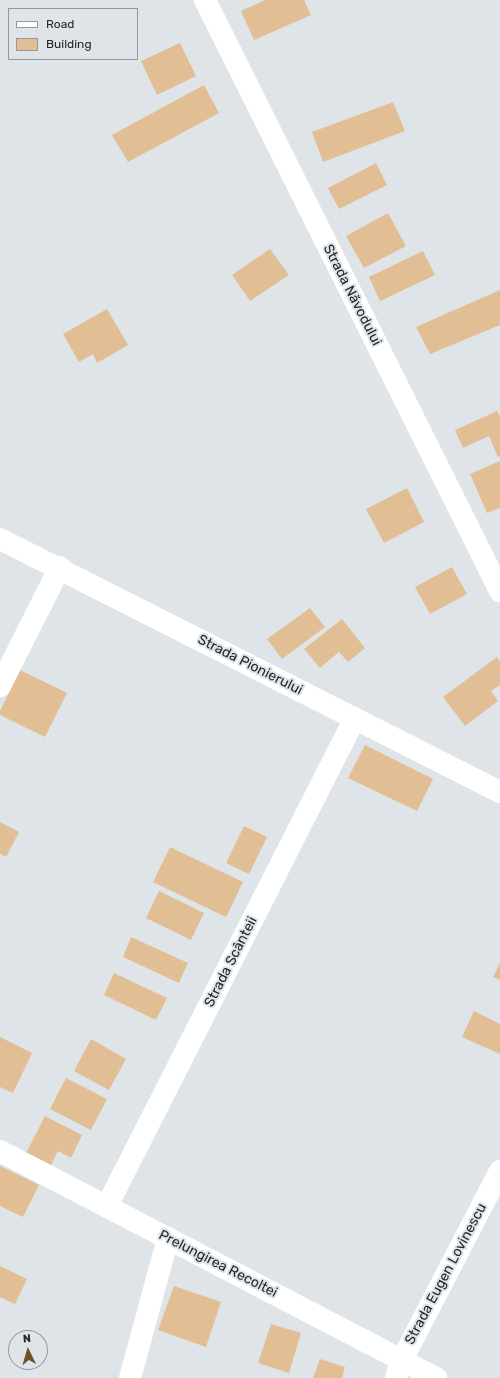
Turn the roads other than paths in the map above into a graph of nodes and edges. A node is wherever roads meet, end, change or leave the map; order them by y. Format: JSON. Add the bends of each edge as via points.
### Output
{"nodes":[{"id":1,"x":205,"y":0,"type":"edge"},
{"id":2,"x":0,"y":538,"type":"edge"},
{"id":3,"x":60,"y":567,"type":"junction"},
{"id":4,"x":500,"y":591,"type":"edge"},
{"id":5,"x":0,"y":686,"type":"edge"},
{"id":6,"x":355,"y":718,"type":"junction"},
{"id":7,"x":500,"y":792,"type":"edge"},
{"id":8,"x":0,"y":1151,"type":"edge"},
{"id":9,"x":500,"y":1171,"type":"edge"},
{"id":10,"x":106,"y":1206,"type":"junction"},
{"id":11,"x":168,"y":1238,"type":"junction"},
{"id":12,"x":399,"y":1369,"type":"edge"},
{"id":13,"x":130,"y":1378,"type":"edge"},
{"id":14,"x":436,"y":1378,"type":"edge"}],
"edges":[{"from":1,"to":4,"type":"street","name":"Strada Năvodului"},
{"from":2,"to":3,"type":"street","name":"Strada Pionierului"},
{"from":3,"to":5,"type":"street"},
{"from":3,"to":6,"type":"street","name":"Strada Pionierului"},
{"from":6,"to":7,"type":"street","name":"Strada Pionierului"},
{"from":6,"to":10,"type":"street","name":"Strada Scânteii"},
{"from":8,"to":10,"type":"street","name":"Prelungirea Recoltei"},
{"from":9,"to":12,"type":"street","name":"Strada Eugen Lovinescu"},
{"from":10,"to":11,"type":"street","name":"Prelungirea Recoltei"},
{"from":11,"to":12,"type":"street","name":"Prelungirea Recoltei"},
{"from":11,"to":13,"type":"street"},
{"from":12,"to":14,"type":"street","name":"Prelungirea Recoltei"}]}
